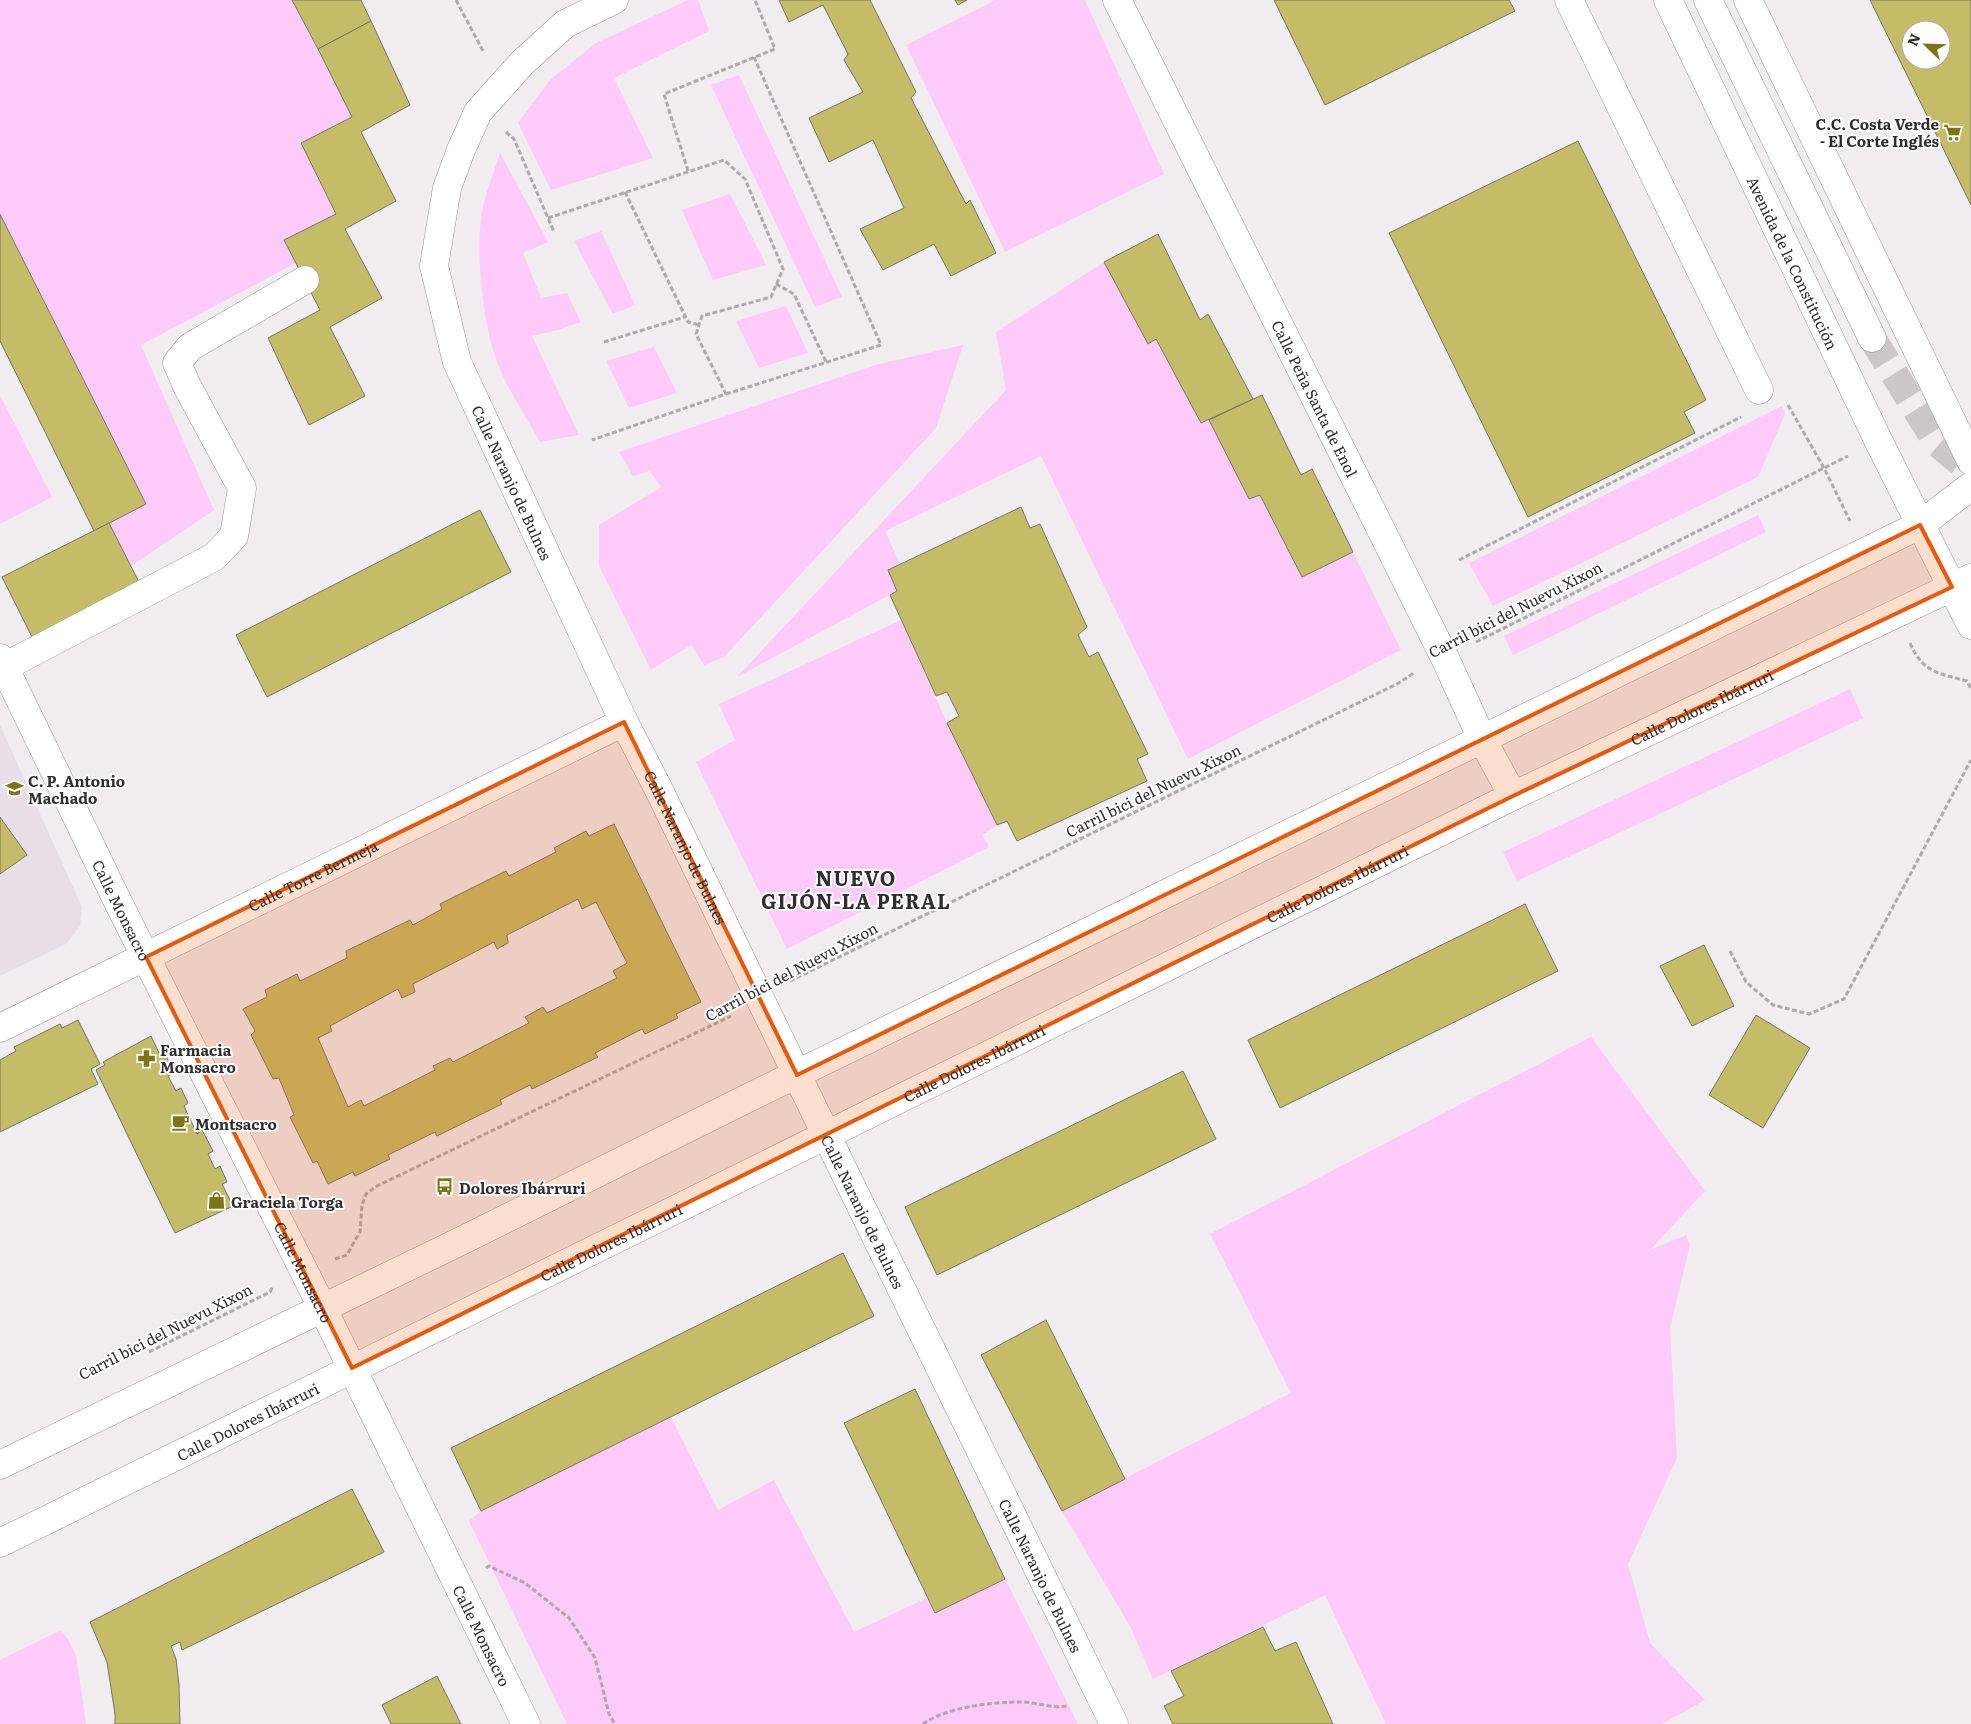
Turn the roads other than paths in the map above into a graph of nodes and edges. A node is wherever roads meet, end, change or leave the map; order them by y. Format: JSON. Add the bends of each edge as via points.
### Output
{"nodes":[{"id":1,"x":614,"y":0,"type":"edge"},
{"id":2,"x":1117,"y":0,"type":"edge"},
{"id":3,"x":1569,"y":0,"type":"edge"},
{"id":4,"x":1668,"y":0,"type":"edge"},
{"id":5,"x":1708,"y":0,"type":"edge"},
{"id":6,"x":1748,"y":0,"type":"edge"},
{"id":7,"x":305,"y":280,"type":"dead end"},
{"id":8,"x":1872,"y":338,"type":"tunnel mouth"},
{"id":9,"x":1759,"y":390,"type":"dead end"},
{"id":10,"x":1971,"y":460,"type":"edge"},
{"id":11,"x":1971,"y":486,"type":"edge"},
{"id":12,"x":1920,"y":525,"type":"junction"},
{"id":13,"x":1961,"y":583,"type":"edge"},
{"id":14,"x":1971,"y":625,"type":"edge"},
{"id":15,"x":2,"y":662,"type":"edge"},
{"id":16,"x":624,"y":722,"type":"junction"},
{"id":17,"x":1482,"y":739,"type":"junction"},
{"id":18,"x":1513,"y":796,"type":"junction"},
{"id":19,"x":146,"y":957,"type":"junction"},
{"id":20,"x":0,"y":1028,"type":"edge"},
{"id":21,"x":796,"y":1075,"type":"junction"},
{"id":22,"x":826,"y":1134,"type":"junction"},
{"id":23,"x":322,"y":1307,"type":"junction"},
{"id":24,"x":352,"y":1368,"type":"junction"},
{"id":25,"x":0,"y":1465,"type":"edge"},
{"id":26,"x":0,"y":1543,"type":"edge"},
{"id":27,"x":526,"y":1724,"type":"edge"},
{"id":28,"x":1114,"y":1724,"type":"edge"}],
"edges":[{"from":1,"to":16,"type":"street","name":"Calle Naranjo de Bulnes","via":[[565,24],[522,63],[478,112],[447,188],[434,266],[457,362]]},
{"from":2,"to":17,"type":"street","name":"Calle Peña Santa de Enol","via":[[1445,658]]},
{"from":3,"to":9,"type":"street"},
{"from":4,"to":12,"type":"street","name":"Avenida de la Constitución"},
{"from":5,"to":8,"type":"street"},
{"from":6,"to":10,"type":"street"},
{"from":7,"to":15,"type":"street","via":[[190,347],[177,363],[242,488],[234,536],[214,557]]},
{"from":11,"to":12,"type":"street"},
{"from":12,"to":13,"type":"street","name":"Avenida de la Constitución"},
{"from":12,"to":17,"type":"street"},
{"from":13,"to":14,"type":"street","name":"Avenida de la Constitución"},
{"from":13,"to":18,"type":"street","name":"Calle Dolores Ibárruri"},
{"from":15,"to":19,"type":"street","name":"Calle Monsacro"},
{"from":16,"to":19,"type":"street","name":"Calle Torre Bermeja"},
{"from":16,"to":21,"type":"street","name":"Calle Naranjo de Bulnes"},
{"from":17,"to":18,"type":"street","name":"Calle Peña Santa de Enol"},
{"from":17,"to":21,"type":"street"},
{"from":18,"to":22,"type":"street","name":"Calle Dolores Ibárruri"},
{"from":19,"to":20,"type":"street","name":"Calle Torre Bermeja"},
{"from":19,"to":23,"type":"street","name":"Calle Monsacro"},
{"from":21,"to":22,"type":"street","name":"Calle Naranjo de Bulnes"},
{"from":21,"to":23,"type":"street"},
{"from":22,"to":24,"type":"street","name":"Calle Dolores Ibárruri"},
{"from":22,"to":28,"type":"street","name":"Calle Naranjo de Bulnes"},
{"from":23,"to":24,"type":"street","name":"Calle Monsacro"},
{"from":23,"to":25,"type":"street"},
{"from":24,"to":26,"type":"street","name":"Calle Dolores Ibárruri"},
{"from":24,"to":27,"type":"street","name":"Calle Monsacro"}]}
